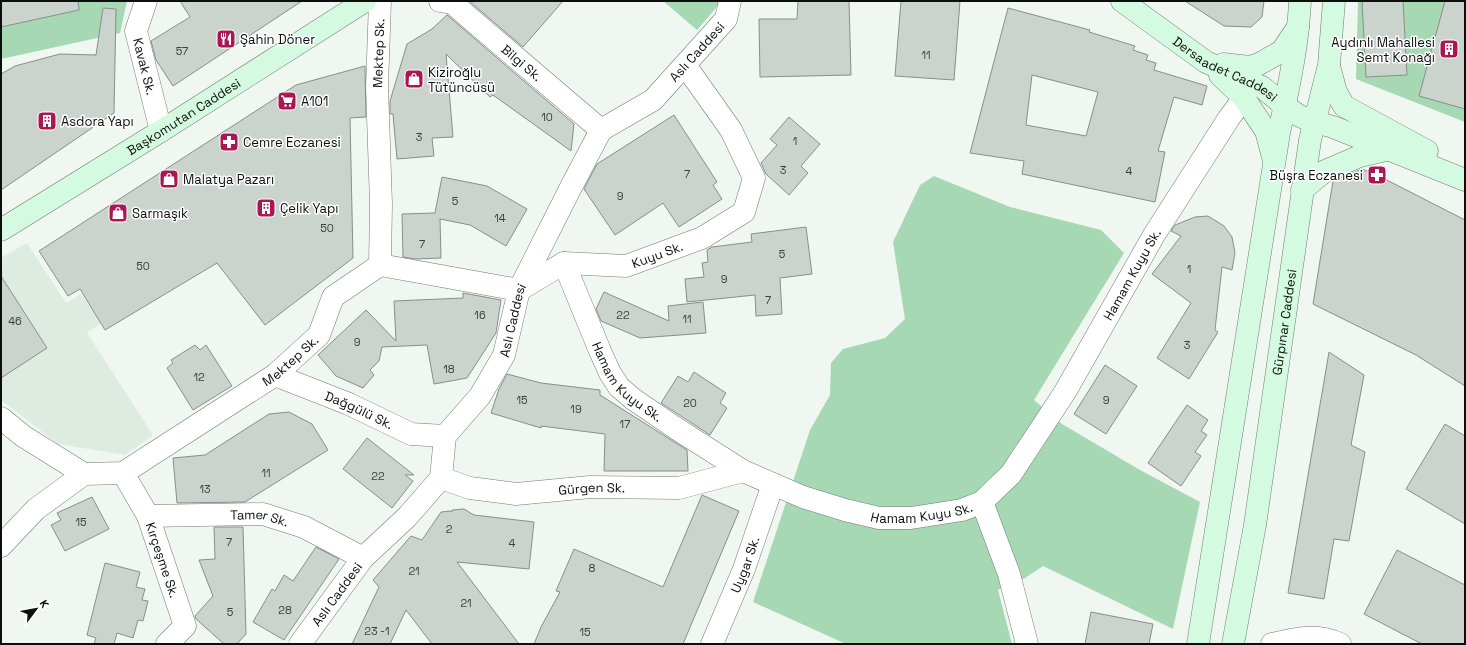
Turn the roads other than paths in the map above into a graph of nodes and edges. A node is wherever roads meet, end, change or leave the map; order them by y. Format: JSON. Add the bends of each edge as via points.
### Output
{"nodes":[{"id":1,"x":146,"y":1,"type":"edge"},
{"id":2,"x":365,"y":1,"type":"edge"},
{"id":3,"x":380,"y":1,"type":"edge"},
{"id":4,"x":440,"y":1,"type":"edge"},
{"id":5,"x":730,"y":1,"type":"edge"},
{"id":6,"x":1122,"y":1,"type":"edge"},
{"id":7,"x":1300,"y":1,"type":"edge"},
{"id":8,"x":1334,"y":1,"type":"edge"},
{"id":9,"x":1299,"y":26,"type":"junction"},
{"id":10,"x":1295,"y":56,"type":"junction"},
{"id":11,"x":1206,"y":62,"type":"junction"},
{"id":12,"x":685,"y":65,"type":"junction"},
{"id":13,"x":1329,"y":66,"type":"junction"},
{"id":14,"x":1244,"y":98,"type":"junction"},
{"id":15,"x":1285,"y":106,"type":"junction"},
{"id":16,"x":1322,"y":117,"type":"junction"},
{"id":17,"x":601,"y":130,"type":"junction"},
{"id":18,"x":161,"y":131,"type":"junction"},
{"id":19,"x":1390,"y":150,"type":"junction"},
{"id":20,"x":1274,"y":160,"type":"junction"},
{"id":21,"x":1465,"y":172,"type":"edge"},
{"id":22,"x":1465,"y":180,"type":"edge"},
{"id":23,"x":1302,"y":190,"type":"junction"},
{"id":24,"x":1,"y":230,"type":"edge"},
{"id":25,"x":564,"y":263,"type":"junction"},
{"id":26,"x":380,"y":264,"type":"junction"},
{"id":27,"x":519,"y":290,"type":"junction"},
{"id":28,"x":275,"y":375,"type":"junction"},
{"id":29,"x":1,"y":418,"type":"edge"},
{"id":30,"x":445,"y":436,"type":"junction"},
{"id":31,"x":743,"y":471,"type":"junction"},
{"id":32,"x":123,"y":473,"type":"junction"},
{"id":33,"x":84,"y":474,"type":"junction"},
{"id":34,"x":441,"y":478,"type":"junction"},
{"id":35,"x":773,"y":484,"type":"junction"},
{"id":36,"x":982,"y":502,"type":"junction"},
{"id":37,"x":148,"y":516,"type":"junction"},
{"id":38,"x":1,"y":546,"type":"edge"},
{"id":39,"x":363,"y":558,"type":"junction"},
{"id":40,"x":168,"y":644,"type":"edge"},
{"id":41,"x":300,"y":644,"type":"edge"},
{"id":42,"x":712,"y":644,"type":"edge"},
{"id":43,"x":1027,"y":644,"type":"edge"},
{"id":44,"x":1198,"y":644,"type":"edge"},
{"id":45,"x":1233,"y":644,"type":"edge"},
{"id":46,"x":1272,"y":644,"type":"edge"},
{"id":47,"x":1340,"y":644,"type":"edge"}],
"edges":[{"from":1,"to":18,"type":"street","name":"Kavak Sk.","via":[[136,31]]},
{"from":2,"to":18,"type":"main road","name":"Başkomutan Caddesi"},
{"from":3,"to":26,"type":"street","name":"Mektep Sk.","via":[[377,87],[382,204]]},
{"from":4,"to":17,"type":"street","name":"Bilgi Sk.","via":[[452,3]]},
{"from":5,"to":12,"type":"street","name":"Aslı Caddesi","via":[[726,19]]},
{"from":6,"to":11,"type":"main road","name":"Dersaadet Caddesi"},
{"from":7,"to":9,"type":"main road"},
{"from":8,"to":13,"type":"main road","name":"Gürpınar Caddesi"},
{"from":9,"to":10,"type":"main road"},
{"from":9,"to":11,"type":"main road","via":[[1282,51],[1259,64],[1250,67]]},
{"from":10,"to":15,"type":"main road"},
{"from":10,"to":16,"type":"main road"},
{"from":11,"to":14,"type":"main road"},
{"from":11,"to":15,"type":"main road","name":"Dersaadet Caddesi","via":[[1262,87]]},
{"from":12,"to":17,"type":"street","name":"Aslı Caddesi","via":[[653,100]]},
{"from":12,"to":25,"type":"street","name":"Kuyu Sk.","via":[[731,130],[754,178],[744,212],[702,238],[626,266]]},
{"from":13,"to":16,"type":"main road","name":"Gürpınar Caddesi"},
{"from":13,"to":21,"type":"main road","via":[[1336,92],[1344,106]]},
{"from":14,"to":20,"type":"main road","via":[[1266,131]]},
{"from":14,"to":36,"type":"street","name":"Hamam Kuyu Sk.","via":[[1154,235],[1065,392],[1011,474]]},
{"from":15,"to":16,"type":"main road","name":"Dersaadet Caddesi","via":[[1298,115]]},
{"from":15,"to":20,"type":"main road"},
{"from":16,"to":19,"type":"main road","name":"Dersaadet Caddesi"},
{"from":16,"to":23,"type":"main road","name":"Gürpınar Caddesi","via":[[1310,140]]},
{"from":17,"to":27,"type":"street","name":"Aslı Caddesi"},
{"from":18,"to":24,"type":"main road","name":"Başkomutan Caddesi"},
{"from":19,"to":22,"type":"main road","name":"Dersaadet Caddesi"},
{"from":19,"to":23,"type":"main road","via":[[1360,156],[1325,171]]},
{"from":20,"to":44,"type":"main road"},
{"from":23,"to":45,"type":"main road","name":"Gürpınar Caddesi","via":[[1255,525]]},
{"from":25,"to":27,"type":"street"},
{"from":25,"to":31,"type":"street","name":"Hamam Kuyu Sk.","via":[[600,351],[619,387],[664,420]]},
{"from":26,"to":27,"type":"street"},
{"from":26,"to":28,"type":"street","name":"Mektep Sk.","via":[[333,297],[319,335]]},
{"from":27,"to":30,"type":"street","name":"Aslı Caddesi","via":[[504,355],[480,396]]},
{"from":28,"to":30,"type":"street","name":"Dağgülü Sk.","via":[[349,404],[411,434]]},
{"from":28,"to":32,"type":"street","name":"Mektep Sk."},
{"from":29,"to":33,"type":"street","via":[[23,436]]},
{"from":30,"to":34,"type":"street"},
{"from":31,"to":34,"type":"street","name":"Gürgen Sk.","via":[[679,488],[590,487],[516,494],[470,488]]},
{"from":31,"to":35,"type":"street","name":"Hamam Kuyu Sk."},
{"from":32,"to":33,"type":"street"},
{"from":32,"to":37,"type":"street","name":"Kırçeşme Sk."},
{"from":33,"to":38,"type":"street","via":[[36,509]]},
{"from":34,"to":39,"type":"street","name":"Aslı Caddesi","via":[[407,517]]},
{"from":35,"to":36,"type":"street","name":"Hamam Kuyu Sk.","via":[[803,497],[879,518],[895,519],[941,514],[962,510]]},
{"from":35,"to":42,"type":"street","name":"Uygar Sk.","via":[[744,569]]},
{"from":36,"to":43,"type":"street","via":[[1009,574]]},
{"from":37,"to":39,"type":"street","name":"Tamer Sk.","via":[[264,514],[304,527]]},
{"from":37,"to":40,"type":"street","name":"Kırçeşme Sk.","via":[[185,626]]},
{"from":39,"to":41,"type":"street","name":"Aslı Caddesi"},
{"from":46,"to":47,"type":"street","via":[[1310,637]]}]}
